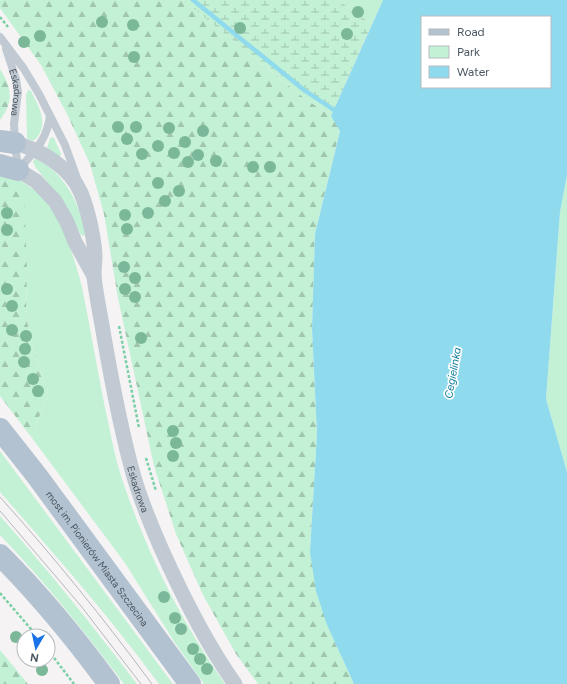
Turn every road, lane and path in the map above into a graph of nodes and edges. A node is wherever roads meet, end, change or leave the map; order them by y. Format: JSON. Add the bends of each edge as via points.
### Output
{"nodes":[{"id":1,"x":0,"y":16,"type":"edge"},
{"id":2,"x":8,"y":28,"type":"dead end"},
{"id":3,"x":2,"y":40,"type":"edge"},
{"id":4,"x":50,"y":116,"type":"junction"},
{"id":5,"x":7,"y":142,"type":"edge"},
{"id":6,"x":35,"y":151,"type":"junction"},
{"id":7,"x":9,"y":167,"type":"edge"},
{"id":8,"x":80,"y":192,"type":"junction"},
{"id":9,"x":94,"y":276,"type":"junction"},
{"id":10,"x":119,"y":325,"type":"dead end"},
{"id":11,"x":0,"y":420,"type":"edge"},
{"id":12,"x":0,"y":429,"type":"edge"},
{"id":13,"x":140,"y":435,"type":"dead end"},
{"id":14,"x":146,"y":458,"type":"dead end"},
{"id":15,"x":37,"y":476,"type":"junction"},
{"id":16,"x":157,"y":493,"type":"dead end"},
{"id":17,"x":0,"y":555,"type":"edge"},
{"id":18,"x":0,"y":593,"type":"edge"},
{"id":19,"x":29,"y":628,"type":"edge"},
{"id":20,"x":56,"y":660,"type":"edge"},
{"id":21,"x":74,"y":684,"type":"edge"},
{"id":22,"x":109,"y":684,"type":"edge"},
{"id":23,"x":190,"y":684,"type":"edge"},
{"id":24,"x":235,"y":684,"type":"edge"}],
"edges":[{"from":1,"to":2,"type":"path"},
{"from":3,"to":4,"type":"lane","name":"Eskadrowa","via":[[24,69]]},
{"from":3,"to":5,"type":"lane","name":"Eskadrowa","via":[[18,92],[14,124]]},
{"from":4,"to":6,"type":"lane","via":[[45,136]]},
{"from":4,"to":8,"type":"lane","name":"Eskadrowa","via":[[65,145]]},
{"from":5,"to":6,"type":"street","name":"Eskadrowa"},
{"from":5,"to":7,"type":"lane","name":"Eskadrowa"},
{"from":6,"to":7,"type":"lane"},
{"from":6,"to":8,"type":"street","name":"Eskadrowa","via":[[57,164],[70,176]]},
{"from":7,"to":9,"type":"street","name":"Eskadrowa","via":[[36,182],[55,201]]},
{"from":8,"to":9,"type":"street","name":"Eskadrowa","via":[[93,238]]},
{"from":9,"to":24,"type":"street","name":"Eskadrowa","via":[[121,424],[143,505],[194,618]]},
{"from":10,"to":13,"type":"path"},
{"from":11,"to":15,"type":"main road"},
{"from":12,"to":15,"type":"main road"},
{"from":14,"to":16,"type":"path"},
{"from":15,"to":23,"type":"main road","name":"most im. Pionierów Miasta Szczecina"},
{"from":17,"to":22,"type":"main road","via":[[30,586]]},
{"from":18,"to":19,"type":"path"},
{"from":20,"to":21,"type":"path"}]}
